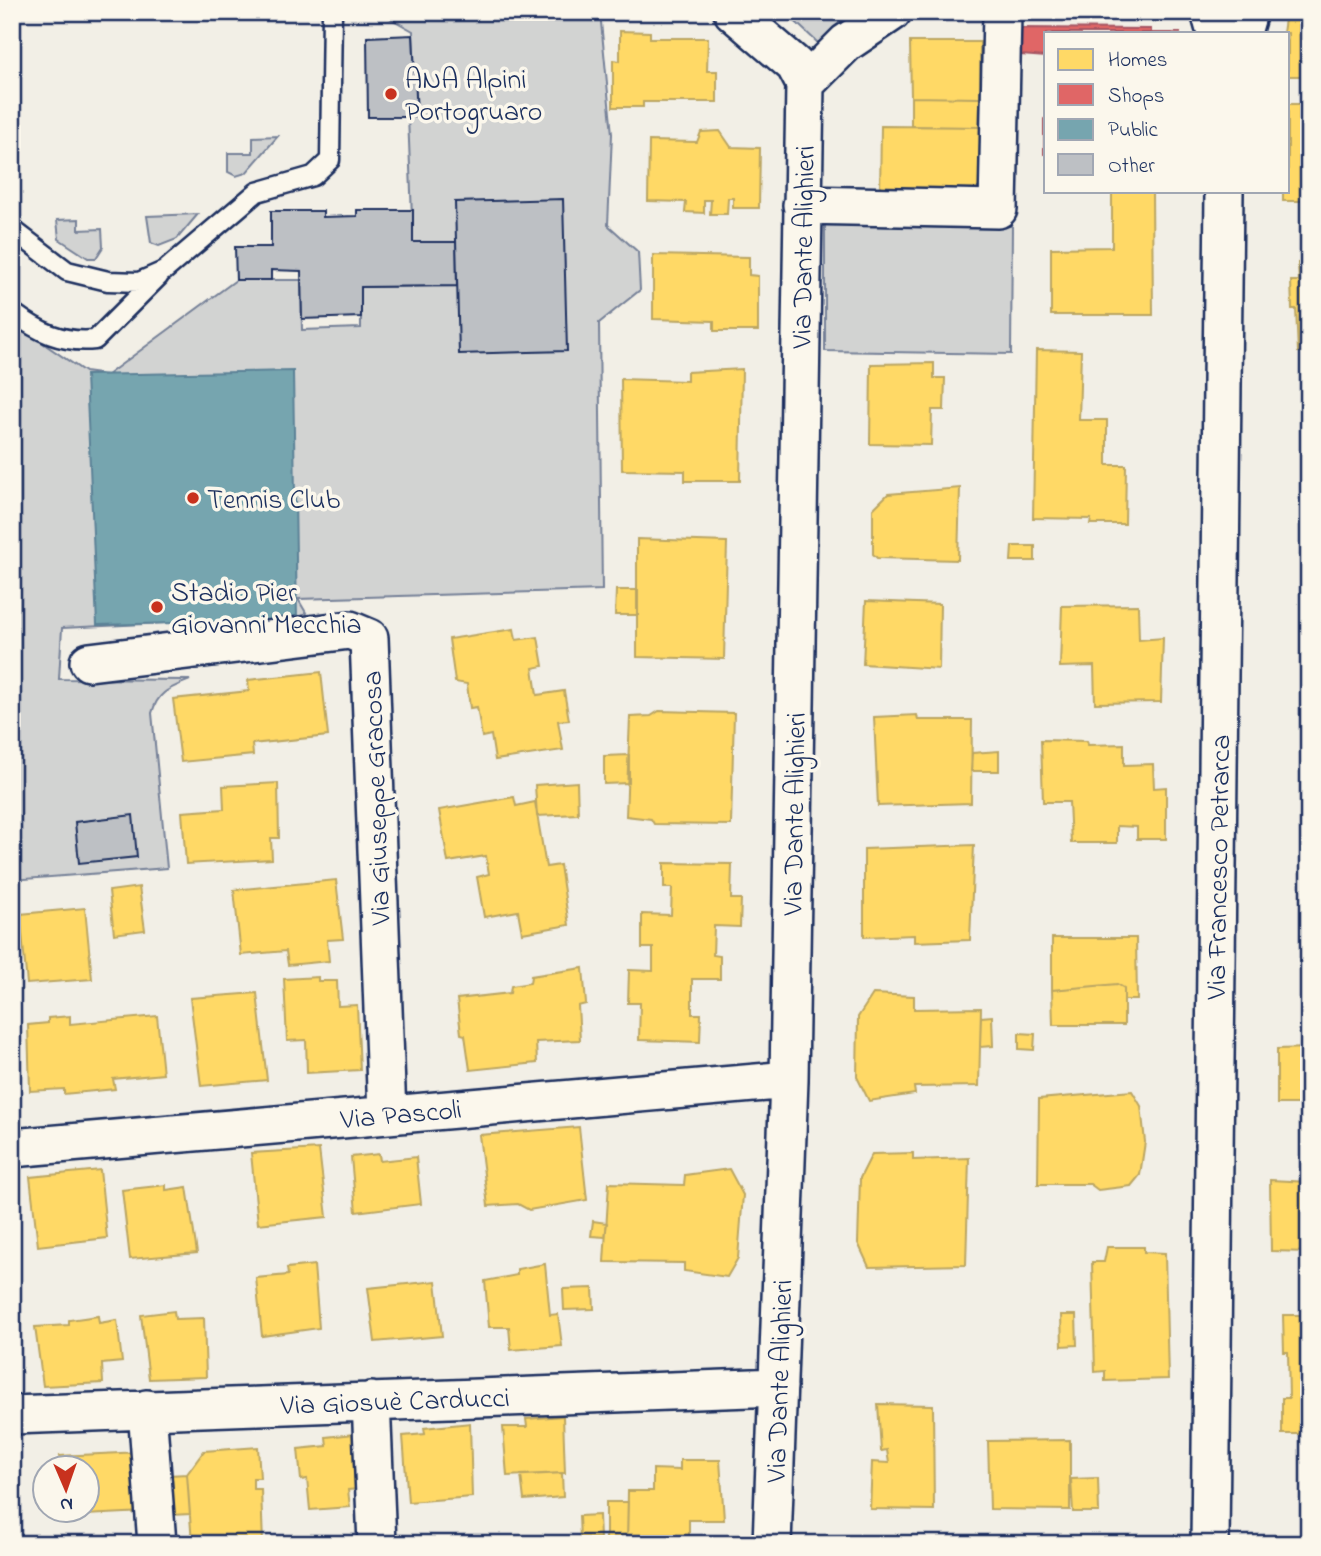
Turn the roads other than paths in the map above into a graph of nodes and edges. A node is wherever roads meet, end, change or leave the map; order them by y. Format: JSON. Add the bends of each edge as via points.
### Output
{"nodes":[{"id":1,"x":332,"y":12,"type":"edge"},
{"id":2,"x":733,"y":12,"type":"edge"},
{"id":3,"x":892,"y":12,"type":"edge"},
{"id":4,"x":1002,"y":12,"type":"edge"},
{"id":5,"x":1210,"y":12,"type":"edge"},
{"id":6,"x":1248,"y":12,"type":"edge"},
{"id":7,"x":1216,"y":32,"type":"edge"},
{"id":8,"x":1242,"y":32,"type":"edge"},
{"id":9,"x":805,"y":84,"type":"junction"},
{"id":10,"x":1224,"y":192,"type":"edge"},
{"id":11,"x":802,"y":205,"type":"junction"},
{"id":12,"x":12,"y":229,"type":"edge"},
{"id":13,"x":164,"y":271,"type":"junction"},
{"id":14,"x":12,"y":312,"type":"edge"},
{"id":15,"x":89,"y":662,"type":"dead end"},
{"id":16,"x":789,"y":1080,"type":"junction"},
{"id":17,"x":387,"y":1115,"type":"junction"},
{"id":18,"x":12,"y":1148,"type":"edge"},
{"id":19,"x":778,"y":1388,"type":"junction"},
{"id":20,"x":371,"y":1401,"type":"junction"},
{"id":21,"x":147,"y":1409,"type":"junction"},
{"id":22,"x":12,"y":1415,"type":"edge"},
{"id":23,"x":158,"y":1544,"type":"edge"},
{"id":24,"x":377,"y":1544,"type":"edge"},
{"id":25,"x":772,"y":1544,"type":"edge"},
{"id":26,"x":1210,"y":1544,"type":"edge"}],
"edges":[{"from":1,"to":13,"type":"lane","via":[[330,160],[313,176],[257,192]]},
{"from":2,"to":9,"type":"street","via":[[795,65]]},
{"from":3,"to":9,"type":"street","via":[[846,43]]},
{"from":4,"to":11,"type":"street","via":[[998,209]]},
{"from":5,"to":7,"type":"street"},
{"from":6,"to":8,"type":"street"},
{"from":9,"to":11,"type":"street","name":"Via Dante Alighieri"},
{"from":10,"to":26,"type":"street","name":"Via Francesco Petrarca"},
{"from":11,"to":16,"type":"street","name":"Via Dante Alighieri"},
{"from":12,"to":13,"type":"lane","via":[[67,271],[108,281],[139,282]]},
{"from":13,"to":14,"type":"lane","via":[[95,340],[65,341],[36,330]]},
{"from":15,"to":17,"type":"street","name":"Via Giuseppe Gracosa","via":[[350,630],[369,638]]},
{"from":16,"to":17,"type":"street","name":"Via Pascoli"},
{"from":16,"to":19,"type":"street","name":"Via Dante Alighieri"},
{"from":17,"to":18,"type":"street","name":"Via Pascoli"},
{"from":19,"to":20,"type":"street","name":"Via Giosuè Carducci"},
{"from":19,"to":25,"type":"street","name":"Via Dante Alighieri"},
{"from":20,"to":21,"type":"street","name":"Via Giosuè Carducci"},
{"from":20,"to":24,"type":"street"},
{"from":21,"to":22,"type":"street","name":"Via Giosuè Carducci"},
{"from":21,"to":23,"type":"street"}]}
